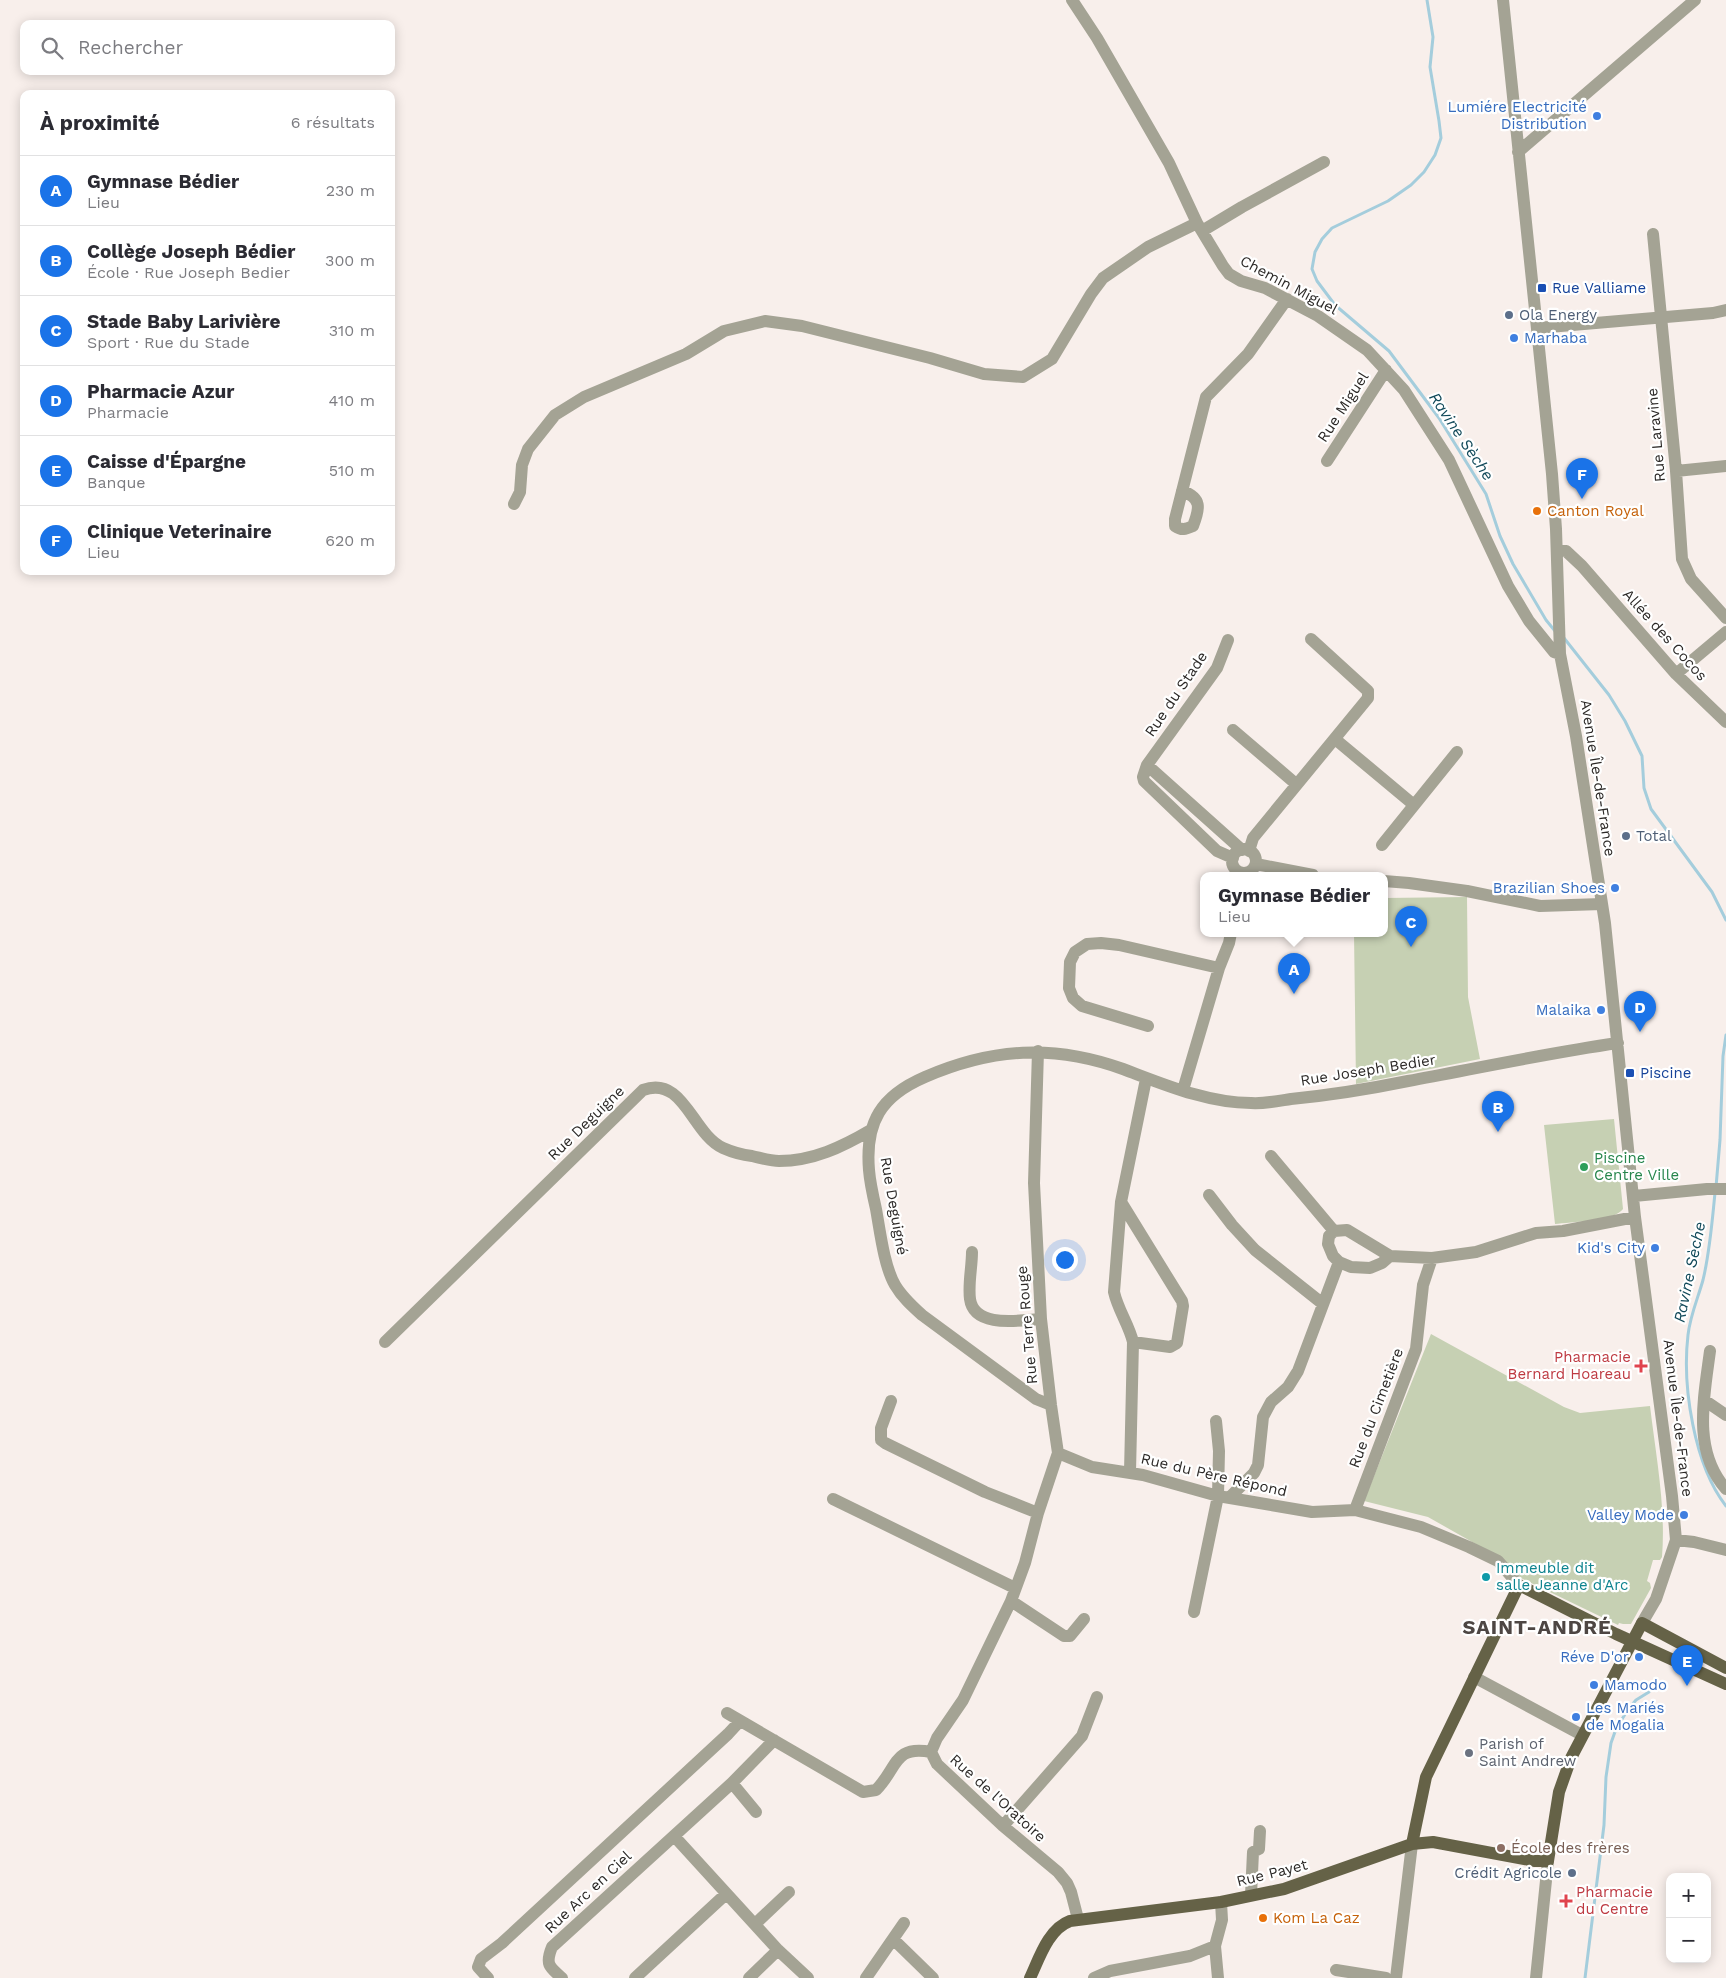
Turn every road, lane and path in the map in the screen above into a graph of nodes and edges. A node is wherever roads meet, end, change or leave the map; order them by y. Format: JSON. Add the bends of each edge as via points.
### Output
{"nodes":[{"id":1,"x":1072,"y":0,"type":"edge"},
{"id":2,"x":1502,"y":0,"type":"edge"},
{"id":3,"x":1695,"y":0,"type":"edge"},
{"id":4,"x":1518,"y":152,"type":"junction"},
{"id":5,"x":1324,"y":162,"type":"dead end"},
{"id":6,"x":1199,"y":227,"type":"junction"},
{"id":7,"x":1652,"y":234,"type":"dead end"},
{"id":8,"x":1287,"y":299,"type":"junction"},
{"id":9,"x":1726,"y":310,"type":"edge"},
{"id":10,"x":1661,"y":317,"type":"junction"},
{"id":11,"x":1537,"y":328,"type":"junction"},
{"id":12,"x":1386,"y":370,"type":"junction"},
{"id":13,"x":1327,"y":461,"type":"dead end"},
{"id":14,"x":1726,"y":466,"type":"edge"},
{"id":15,"x":1676,"y":471,"type":"junction"},
{"id":16,"x":1182,"y":491,"type":"dead end"},
{"id":17,"x":514,"y":504,"type":"dead end"},
{"id":18,"x":1557,"y":550,"type":"junction"},
{"id":19,"x":1557,"y":565,"type":"junction"},
{"id":20,"x":1582,"y":566,"type":"junction"},
{"id":21,"x":1726,"y":618,"type":"edge"},
{"id":22,"x":1726,"y":632,"type":"edge"},
{"id":23,"x":1228,"y":640,"type":"dead end"},
{"id":24,"x":1310,"y":640,"type":"dead end"},
{"id":25,"x":1560,"y":654,"type":"junction"},
{"id":26,"x":1676,"y":674,"type":"junction"},
{"id":27,"x":1726,"y":722,"type":"edge"},
{"id":28,"x":1232,"y":730,"type":"dead end"},
{"id":29,"x":1335,"y":739,"type":"junction"},
{"id":30,"x":1457,"y":752,"type":"dead end"},
{"id":31,"x":1147,"y":765,"type":"junction"},
{"id":32,"x":1296,"y":784,"type":"junction"},
{"id":33,"x":1414,"y":805,"type":"junction"},
{"id":34,"x":1382,"y":845,"type":"dead end"},
{"id":35,"x":1242,"y":853,"type":"junction"},
{"id":36,"x":1256,"y":864,"type":"junction"},
{"id":37,"x":1238,"y":872,"type":"edge"},
{"id":38,"x":1249,"y":872,"type":"edge"},
{"id":39,"x":1297,"y":872,"type":"edge"},
{"id":40,"x":1388,"y":881,"type":"edge"},
{"id":41,"x":1602,"y":904,"type":"junction"},
{"id":42,"x":1230,"y":937,"type":"edge"},
{"id":43,"x":1219,"y":968,"type":"junction"},
{"id":44,"x":1148,"y":1026,"type":"dead end"},
{"id":45,"x":1618,"y":1043,"type":"junction"},
{"id":46,"x":1038,"y":1051,"type":"junction"},
{"id":47,"x":1146,"y":1079,"type":"junction"},
{"id":48,"x":1183,"y":1090,"type":"junction"},
{"id":49,"x":871,"y":1130,"type":"junction"},
{"id":50,"x":1272,"y":1156,"type":"dead end"},
{"id":51,"x":1726,"y":1189,"type":"edge"},
{"id":52,"x":1209,"y":1195,"type":"dead end"},
{"id":53,"x":1634,"y":1196,"type":"junction"},
{"id":54,"x":1121,"y":1202,"type":"junction"},
{"id":55,"x":1635,"y":1217,"type":"junction"},
{"id":56,"x":1334,"y":1231,"type":"junction"},
{"id":57,"x":972,"y":1252,"type":"dead end"},
{"id":58,"x":1390,"y":1256,"type":"junction"},
{"id":59,"x":1432,"y":1258,"type":"junction"},
{"id":60,"x":1339,"y":1262,"type":"junction"},
{"id":61,"x":1323,"y":1304,"type":"junction"},
{"id":62,"x":1041,"y":1319,"type":"junction"},
{"id":63,"x":385,"y":1342,"type":"dead end"},
{"id":64,"x":1132,"y":1342,"type":"junction"},
{"id":65,"x":1710,"y":1351,"type":"dead end"},
{"id":66,"x":1704,"y":1400,"type":"junction"},
{"id":67,"x":891,"y":1401,"type":"dead end"},
{"id":68,"x":1051,"y":1405,"type":"junction"},
{"id":69,"x":1726,"y":1415,"type":"edge"},
{"id":70,"x":1216,"y":1421,"type":"dead end"},
{"id":71,"x":1058,"y":1453,"type":"junction"},
{"id":72,"x":1130,"y":1472,"type":"junction"},
{"id":73,"x":1726,"y":1489,"type":"edge"},
{"id":74,"x":1223,"y":1497,"type":"junction"},
{"id":75,"x":833,"y":1499,"type":"dead end"},
{"id":76,"x":1355,"y":1510,"type":"junction"},
{"id":77,"x":1038,"y":1513,"type":"junction"},
{"id":78,"x":1676,"y":1540,"type":"junction"},
{"id":79,"x":1726,"y":1550,"type":"edge"},
{"id":80,"x":1518,"y":1585,"type":"junction"},
{"id":81,"x":1015,"y":1588,"type":"junction"},
{"id":82,"x":1011,"y":1601,"type":"junction"},
{"id":83,"x":1194,"y":1612,"type":"dead end"},
{"id":84,"x":1084,"y":1619,"type":"dead end"},
{"id":85,"x":1642,"y":1623,"type":"junction"},
{"id":86,"x":1632,"y":1640,"type":"junction"},
{"id":87,"x":1726,"y":1668,"type":"edge"},
{"id":88,"x":1474,"y":1677,"type":"junction"},
{"id":89,"x":1726,"y":1684,"type":"edge"},
{"id":90,"x":1097,"y":1697,"type":"dead end"},
{"id":91,"x":727,"y":1713,"type":"dead end"},
{"id":92,"x":740,"y":1721,"type":"junction"},
{"id":93,"x":1582,"y":1735,"type":"junction"},
{"id":94,"x":774,"y":1740,"type":"junction"},
{"id":95,"x":931,"y":1752,"type":"junction"},
{"id":96,"x":732,"y":1783,"type":"junction"},
{"id":97,"x":756,"y":1812,"type":"dead end"},
{"id":98,"x":1003,"y":1826,"type":"junction"},
{"id":99,"x":1260,"y":1831,"type":"dead end"},
{"id":100,"x":674,"y":1836,"type":"junction"},
{"id":101,"x":1412,"y":1844,"type":"junction"},
{"id":102,"x":1548,"y":1861,"type":"junction"},
{"id":103,"x":789,"y":1892,"type":"dead end"},
{"id":104,"x":726,"y":1894,"type":"junction"},
{"id":105,"x":1251,"y":1896,"type":"junction"},
{"id":106,"x":1221,"y":1902,"type":"junction"},
{"id":107,"x":1078,"y":1919,"type":"junction"},
{"id":108,"x":904,"y":1923,"type":"dead end"},
{"id":109,"x":755,"y":1924,"type":"junction"},
{"id":110,"x":893,"y":1939,"type":"junction"},
{"id":111,"x":1215,"y":1946,"type":"junction"},
{"id":112,"x":778,"y":1950,"type":"junction"},
{"id":113,"x":1336,"y":1970,"type":"dead end"},
{"id":114,"x":488,"y":1978,"type":"edge"},
{"id":115,"x":562,"y":1978,"type":"edge"},
{"id":116,"x":635,"y":1978,"type":"edge"},
{"id":117,"x":748,"y":1978,"type":"edge"},
{"id":118,"x":808,"y":1978,"type":"edge"},
{"id":119,"x":866,"y":1978,"type":"edge"},
{"id":120,"x":933,"y":1978,"type":"edge"},
{"id":121,"x":1030,"y":1978,"type":"edge"},
{"id":122,"x":1094,"y":1978,"type":"edge"},
{"id":123,"x":1218,"y":1978,"type":"edge"},
{"id":124,"x":1386,"y":1978,"type":"edge"},
{"id":125,"x":1396,"y":1978,"type":"edge"},
{"id":126,"x":1536,"y":1978,"type":"edge"}],
"edges":[{"from":1,"to":6,"type":"street","name":"Chemin Miguel","via":[[1169,163]]},
{"from":2,"to":4,"type":"street","name":"Avenue Île-de-France"},
{"from":3,"to":4,"type":"street"},
{"from":4,"to":11,"type":"street","name":"Avenue Île-de-France"},
{"from":5,"to":6,"type":"street"},
{"from":6,"to":8,"type":"street","name":"Chemin Miguel","via":[[1230,274]]},
{"from":6,"to":17,"type":"street","via":[[1148,247],[1103,278],[1052,359],[1023,377],[984,374],[802,326],[765,322],[724,331],[686,354],[584,397],[555,415],[528,450],[522,465],[520,492]]},
{"from":7,"to":10,"type":"street","name":"Rue Laravine"},
{"from":8,"to":12,"type":"street","name":"Chemin Miguel","via":[[1367,350]]},
{"from":8,"to":16,"type":"street","via":[[1248,354],[1206,397]]},
{"from":9,"to":10,"type":"street"},
{"from":10,"to":11,"type":"street"},
{"from":10,"to":15,"type":"street","name":"Rue Laravine"},
{"from":11,"to":18,"type":"street","name":"Avenue Île-de-France"},
{"from":12,"to":13,"type":"street","name":"Rue Miguel"},
{"from":12,"to":25,"type":"street","name":"Chemin Miguel","via":[[1404,390],[1449,460],[1508,586],[1529,621],[1554,652]]},
{"from":14,"to":15,"type":"street"},
{"from":15,"to":21,"type":"street","name":"Rue Laravine","via":[[1682,559],[1691,579]]},
{"from":18,"to":19,"type":"street","name":"Avenue Île-de-France"},
{"from":18,"to":20,"type":"street","name":"Allée des Cocos","via":[[1566,550]]},
{"from":19,"to":20,"type":"street"},
{"from":19,"to":25,"type":"street","name":"Avenue Île-de-France"},
{"from":20,"to":26,"type":"street","name":"Allée des Cocos"},
{"from":22,"to":26,"type":"street"},
{"from":23,"to":31,"type":"street","name":"Rue du Stade","via":[[1217,668]]},
{"from":24,"to":29,"type":"street","via":[[1368,690],[1366,702]]},
{"from":25,"to":41,"type":"street","name":"Avenue Île-de-France"},
{"from":26,"to":27,"type":"street","name":"Allée des Cocos"},
{"from":28,"to":32,"type":"street"},
{"from":29,"to":32,"type":"street"},
{"from":29,"to":33,"type":"street"},
{"from":30,"to":33,"type":"street"},
{"from":31,"to":35,"type":"street"},
{"from":31,"to":35,"type":"street","via":[[1144,781],[1217,851]]},
{"from":32,"to":35,"type":"street"},
{"from":33,"to":34,"type":"street"},
{"from":35,"to":36,"type":"street","via":[[1255,856]]},
{"from":35,"to":37,"type":"street","via":[[1234,865]]},
{"from":36,"to":38,"type":"street"},
{"from":36,"to":39,"type":"street"},
{"from":40,"to":41,"type":"street","via":[[1540,906]]},
{"from":41,"to":45,"type":"street","name":"Avenue Île-de-France"},
{"from":42,"to":43,"type":"street"},
{"from":43,"to":44,"type":"street","via":[[1119,945],[1087,944],[1075,952],[1070,962],[1069,988],[1073,998],[1082,1006]]},
{"from":43,"to":48,"type":"street"},
{"from":45,"to":48,"type":"street","name":"Rue Joseph Bedier","via":[[1345,1094],[1252,1104],[1224,1101]]},
{"from":45,"to":53,"type":"street","name":"Avenue Île-de-France"},
{"from":46,"to":47,"type":"street","name":"Rue Joseph Bedier","via":[[1076,1055]]},
{"from":46,"to":49,"type":"street","name":"Rue Deguigné","via":[[995,1055],[948,1067],[908,1084],[881,1107]]},
{"from":46,"to":62,"type":"street","name":"Rue Terre Rouge","via":[[1034,1183]]},
{"from":47,"to":48,"type":"street","name":"Rue Joseph Bedier"},
{"from":47,"to":54,"type":"street"},
{"from":49,"to":63,"type":"street","name":"Rue Deguigne","via":[[846,1145],[812,1158],[777,1162],[722,1148],[704,1134],[685,1105],[674,1095],[663,1088],[643,1090]]},
{"from":49,"to":68,"type":"street","name":"Rue Deguigné","via":[[869,1172],[883,1248],[894,1284],[904,1299],[922,1315],[1036,1399]]},
{"from":50,"to":56,"type":"street"},
{"from":51,"to":53,"type":"street"},
{"from":52,"to":61,"type":"street","via":[[1255,1250]]},
{"from":53,"to":55,"type":"street","name":"Avenue Île-de-France"},
{"from":54,"to":64,"type":"street","via":[[1114,1292]]},
{"from":54,"to":64,"type":"street","via":[[1183,1306],[1175,1346]]},
{"from":55,"to":59,"type":"street","via":[[1536,1233],[1476,1252]]},
{"from":55,"to":78,"type":"street","name":"Avenue Île-de-France"},
{"from":56,"to":58,"type":"street","via":[[1347,1230]]},
{"from":56,"to":60,"type":"street","via":[[1328,1244],[1332,1256]]},
{"from":57,"to":62,"type":"street","via":[[970,1299],[980,1315],[994,1320]]},
{"from":58,"to":59,"type":"street"},
{"from":58,"to":60,"type":"street","via":[[1370,1268],[1351,1267]]},
{"from":59,"to":76,"type":"street","name":"Rue du Cimetière","via":[[1423,1285],[1416,1349]]},
{"from":60,"to":61,"type":"street"},
{"from":61,"to":74,"type":"street","via":[[1296,1376],[1271,1402],[1263,1418],[1258,1466],[1254,1473]]},
{"from":62,"to":68,"type":"street","name":"Rue Terre Rouge"},
{"from":64,"to":72,"type":"street"},
{"from":65,"to":66,"type":"street"},
{"from":66,"to":69,"type":"street"},
{"from":66,"to":73,"type":"street","via":[[1703,1432],[1709,1458],[1714,1473]]},
{"from":67,"to":77,"type":"street","via":[[880,1428],[884,1443],[985,1492]]},
{"from":68,"to":71,"type":"street","name":"Rue Terre Rouge"},
{"from":70,"to":74,"type":"street"},
{"from":71,"to":72,"type":"street","name":"Rue du Père Répond","via":[[1092,1467]]},
{"from":71,"to":77,"type":"street","name":"Rue Terre Rouge"},
{"from":72,"to":74,"type":"street","name":"Rue du Père Répond"},
{"from":74,"to":76,"type":"street","name":"Rue du Père Répond","via":[[1312,1512]]},
{"from":74,"to":83,"type":"street"},
{"from":75,"to":81,"type":"street"},
{"from":76,"to":80,"type":"street","name":"Rue du Père Répond","via":[[1421,1527],[1469,1547],[1498,1561]]},
{"from":77,"to":81,"type":"street","name":"Rue Terre Rouge"},
{"from":78,"to":79,"type":"street"},
{"from":78,"to":85,"type":"street","name":"Avenue Île-de-France","via":[[1656,1599]]},
{"from":80,"to":86,"type":"main road","name":"Rue du Père Répond"},
{"from":80,"to":88,"type":"main road"},
{"from":81,"to":82,"type":"street","name":"Rue Terre Rouge"},
{"from":82,"to":84,"type":"street","via":[[1064,1636],[1070,1636]]},
{"from":82,"to":95,"type":"street","name":"Rue Terre Rouge","via":[[963,1700]]},
{"from":85,"to":86,"type":"main road","name":"Avenue Île-de-France"},
{"from":85,"to":87,"type":"main road"},
{"from":86,"to":89,"type":"main road","name":"Rue du Père Répond"},
{"from":86,"to":93,"type":"main road","name":"Avenue Île-de-France"},
{"from":88,"to":93,"type":"street"},
{"from":88,"to":101,"type":"main road","via":[[1426,1777]]},
{"from":90,"to":98,"type":"street","via":[[1082,1736]]},
{"from":91,"to":92,"type":"street","name":"Rue de l'Oratoire"},
{"from":92,"to":94,"type":"street","name":"Rue de l'Oratoire"},
{"from":92,"to":114,"type":"street","via":[[502,1943],[481,1958],[478,1967]]},
{"from":93,"to":102,"type":"main road","name":"Avenue Île-de-France","via":[[1559,1792]]},
{"from":94,"to":95,"type":"street","name":"Rue de l'Oratoire","via":[[863,1792],[876,1790],[901,1755],[909,1750]]},
{"from":94,"to":96,"type":"street","name":"Rue Arc en Ciel"},
{"from":95,"to":98,"type":"street","name":"Rue de l'Oratoire","via":[[936,1764]]},
{"from":96,"to":97,"type":"street"},
{"from":96,"to":100,"type":"street","name":"Rue Arc en Ciel"},
{"from":98,"to":107,"type":"street","name":"Rue de l'Oratoire","via":[[1067,1883]]},
{"from":99,"to":105,"type":"street","via":[[1259,1849],[1253,1852]]},
{"from":100,"to":104,"type":"street"},
{"from":100,"to":115,"type":"street","name":"Rue Arc en Ciel","via":[[552,1947],[549,1967]]},
{"from":101,"to":102,"type":"main road","name":"Rue Payet","via":[[1433,1842]]},
{"from":101,"to":105,"type":"main road","name":"Rue Payet","via":[[1306,1882]]},
{"from":101,"to":125,"type":"street"},
{"from":102,"to":126,"type":"street"},
{"from":103,"to":109,"type":"street"},
{"from":104,"to":109,"type":"street"},
{"from":104,"to":116,"type":"street"},
{"from":105,"to":106,"type":"main road","name":"Rue Payet"},
{"from":106,"to":107,"type":"main road","name":"Rue Payet"},
{"from":106,"to":111,"type":"street","via":[[1222,1920]]},
{"from":107,"to":121,"type":"main road","name":"Rue Payet","via":[[1057,1929],[1044,1947]]},
{"from":108,"to":110,"type":"street"},
{"from":109,"to":112,"type":"street"},
{"from":110,"to":119,"type":"street"},
{"from":110,"to":120,"type":"street"},
{"from":111,"to":122,"type":"street","via":[[1190,1956],[1110,1971]]},
{"from":111,"to":123,"type":"street"},
{"from":112,"to":117,"type":"street"},
{"from":112,"to":118,"type":"street"},
{"from":113,"to":124,"type":"street"}]}
